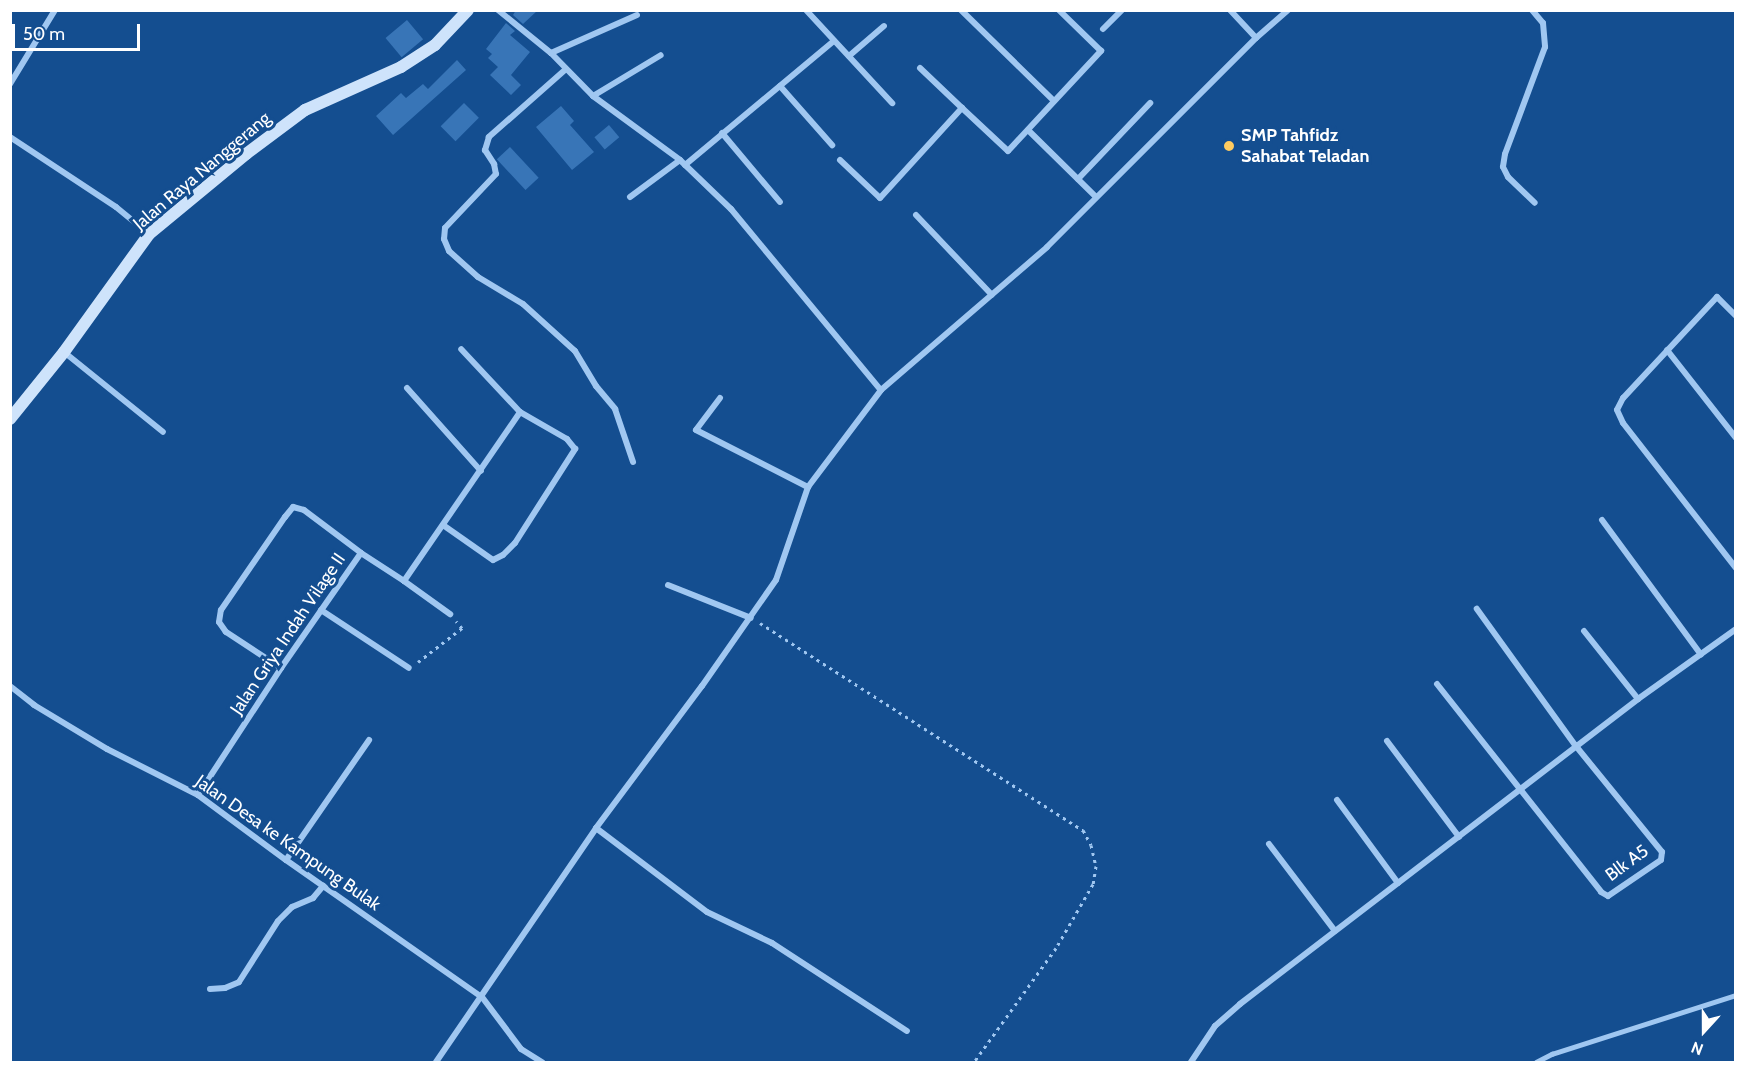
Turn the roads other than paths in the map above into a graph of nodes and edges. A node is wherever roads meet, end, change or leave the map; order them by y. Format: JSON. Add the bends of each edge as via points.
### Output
{"nodes":[{"id":1,"x":55,"y":10,"type":"edge"},
{"id":2,"x":468,"y":10,"type":"edge"},
{"id":3,"x":498,"y":10,"type":"edge"},
{"id":4,"x":806,"y":10,"type":"edge"},
{"id":5,"x":961,"y":10,"type":"edge"},
{"id":6,"x":1059,"y":10,"type":"edge"},
{"id":7,"x":1122,"y":10,"type":"edge"},
{"id":8,"x":1230,"y":10,"type":"edge"},
{"id":9,"x":1288,"y":10,"type":"edge"},
{"id":10,"x":1532,"y":10,"type":"edge"},
{"id":11,"x":638,"y":15,"type":"dead end"},
{"id":12,"x":884,"y":26,"type":"dead end"},
{"id":13,"x":1103,"y":29,"type":"dead end"},
{"id":14,"x":1256,"y":39,"type":"junction"},
{"id":15,"x":834,"y":41,"type":"junction"},
{"id":16,"x":551,"y":53,"type":"junction"},
{"id":17,"x":662,"y":55,"type":"dead end"},
{"id":18,"x":849,"y":56,"type":"junction"},
{"id":19,"x":920,"y":68,"type":"dead end"},
{"id":20,"x":566,"y":69,"type":"junction"},
{"id":21,"x":10,"y":84,"type":"edge"},
{"id":22,"x":780,"y":86,"type":"junction"},
{"id":23,"x":593,"y":96,"type":"junction"},
{"id":24,"x":1054,"y":101,"type":"junction"},
{"id":25,"x":892,"y":103,"type":"dead end"},
{"id":26,"x":1150,"y":103,"type":"dead end"},
{"id":27,"x":962,"y":108,"type":"junction"},
{"id":28,"x":1028,"y":130,"type":"junction"},
{"id":29,"x":723,"y":133,"type":"junction"},
{"id":30,"x":11,"y":139,"type":"edge"},
{"id":31,"x":832,"y":145,"type":"dead end"},
{"id":32,"x":840,"y":160,"type":"dead end"},
{"id":33,"x":682,"y":162,"type":"junction"},
{"id":34,"x":1078,"y":179,"type":"junction"},
{"id":35,"x":630,"y":197,"type":"dead end"},
{"id":36,"x":1096,"y":197,"type":"junction"},
{"id":37,"x":780,"y":202,"type":"dead end"},
{"id":38,"x":1535,"y":203,"type":"dead end"},
{"id":39,"x":916,"y":215,"type":"dead end"},
{"id":40,"x":149,"y":234,"type":"junction"},
{"id":41,"x":992,"y":295,"type":"junction"},
{"id":42,"x":1736,"y":316,"type":"edge"},
{"id":43,"x":461,"y":349,"type":"dead end"},
{"id":44,"x":1667,"y":350,"type":"junction"},
{"id":45,"x":64,"y":352,"type":"junction"},
{"id":46,"x":407,"y":388,"type":"dead end"},
{"id":47,"x":881,"y":390,"type":"junction"},
{"id":48,"x":720,"y":398,"type":"dead end"},
{"id":49,"x":520,"y":412,"type":"junction"},
{"id":50,"x":10,"y":419,"type":"edge"},
{"id":51,"x":164,"y":432,"type":"dead end"},
{"id":52,"x":1736,"y":438,"type":"edge"},
{"id":53,"x":633,"y":462,"type":"dead end"},
{"id":54,"x":481,"y":471,"type":"junction"},
{"id":55,"x":808,"y":487,"type":"junction"},
{"id":56,"x":1602,"y":520,"type":"dead end"},
{"id":57,"x":442,"y":525,"type":"junction"},
{"id":58,"x":361,"y":553,"type":"junction"},
{"id":59,"x":1736,"y":568,"type":"edge"},
{"id":60,"x":404,"y":581,"type":"junction"},
{"id":61,"x":668,"y":585,"type":"dead end"},
{"id":62,"x":1477,"y":609,"type":"dead end"},
{"id":63,"x":321,"y":610,"type":"junction"},
{"id":64,"x":450,"y":614,"type":"road end"},
{"id":65,"x":751,"y":618,"type":"junction"},
{"id":66,"x":1736,"y":629,"type":"edge"},
{"id":67,"x":1584,"y":631,"type":"dead end"},
{"id":68,"x":1701,"y":655,"type":"junction"},
{"id":69,"x":281,"y":668,"type":"junction"},
{"id":70,"x":409,"y":668,"type":"road end"},
{"id":71,"x":1437,"y":684,"type":"dead end"},
{"id":72,"x":10,"y":686,"type":"edge"},
{"id":73,"x":1638,"y":699,"type":"junction"},
{"id":74,"x":369,"y":740,"type":"dead end"},
{"id":75,"x":1387,"y":741,"type":"dead end"},
{"id":76,"x":1577,"y":746,"type":"junction"},
{"id":77,"x":1520,"y":791,"type":"junction"},
{"id":78,"x":198,"y":795,"type":"junction"},
{"id":79,"x":1337,"y":800,"type":"dead end"},
{"id":80,"x":596,"y":828,"type":"junction"},
{"id":81,"x":1459,"y":837,"type":"junction"},
{"id":82,"x":1269,"y":844,"type":"dead end"},
{"id":83,"x":286,"y":860,"type":"junction"},
{"id":84,"x":1398,"y":883,"type":"junction"},
{"id":85,"x":323,"y":886,"type":"junction"},
{"id":86,"x":1335,"y":931,"type":"junction"},
{"id":87,"x":210,"y":989,"type":"dead end"},
{"id":88,"x":1736,"y":995,"type":"edge"},
{"id":89,"x":482,"y":997,"type":"junction"},
{"id":90,"x":907,"y":1031,"type":"dead end"},
{"id":91,"x":436,"y":1062,"type":"edge"},
{"id":92,"x":542,"y":1062,"type":"edge"},
{"id":93,"x":1191,"y":1062,"type":"edge"},
{"id":94,"x":1536,"y":1062,"type":"edge"}],
"edges":[{"from":1,"to":21,"type":"street"},
{"from":2,"to":40,"type":"street","name":"Jalan Raya Nanggerang","via":[[435,45],[401,67],[306,110]]},
{"from":3,"to":16,"type":"street"},
{"from":4,"to":15,"type":"street"},
{"from":5,"to":24,"type":"street"},
{"from":6,"to":24,"type":"street","via":[[1101,51]]},
{"from":7,"to":13,"type":"street"},
{"from":8,"to":14,"type":"street"},
{"from":9,"to":14,"type":"street"},
{"from":10,"to":38,"type":"street","via":[[1543,23],[1545,47],[1503,167]]},
{"from":11,"to":16,"type":"street"},
{"from":12,"to":18,"type":"street"},
{"from":14,"to":36,"type":"street"},
{"from":15,"to":18,"type":"street"},
{"from":15,"to":22,"type":"street"},
{"from":16,"to":20,"type":"street"},
{"from":17,"to":23,"type":"street"},
{"from":18,"to":25,"type":"street"},
{"from":19,"to":27,"type":"street"},
{"from":20,"to":23,"type":"street"},
{"from":20,"to":53,"type":"street","via":[[489,137],[485,150],[496,174],[445,228],[444,239],[449,250],[473,273],[523,304],[575,351],[615,409]]},
{"from":22,"to":29,"type":"street"},
{"from":22,"to":31,"type":"street"},
{"from":23,"to":33,"type":"street"},
{"from":24,"to":28,"type":"street"},
{"from":26,"to":34,"type":"street"},
{"from":27,"to":28,"type":"street","via":[[1008,151]]},
{"from":27,"to":32,"type":"street","via":[[880,198]]},
{"from":28,"to":34,"type":"street"},
{"from":29,"to":33,"type":"street"},
{"from":29,"to":37,"type":"street"},
{"from":30,"to":40,"type":"street","via":[[116,207]]},
{"from":33,"to":35,"type":"street"},
{"from":33,"to":47,"type":"street","via":[[731,209]]},
{"from":34,"to":36,"type":"street"},
{"from":36,"to":41,"type":"street"},
{"from":39,"to":41,"type":"street"},
{"from":40,"to":45,"type":"street","name":"Jalan Raya Nanggerang"},
{"from":41,"to":47,"type":"street"},
{"from":42,"to":44,"type":"street","via":[[1717,297]]},
{"from":43,"to":49,"type":"street"},
{"from":44,"to":52,"type":"street"},
{"from":44,"to":59,"type":"street","via":[[1623,398],[1617,410],[1623,423]]},
{"from":45,"to":50,"type":"street","name":"Jalan Raya Nanggerang"},
{"from":45,"to":51,"type":"street"},
{"from":46,"to":54,"type":"street"},
{"from":47,"to":55,"type":"street"},
{"from":48,"to":55,"type":"street","via":[[696,430]]},
{"from":49,"to":54,"type":"street"},
{"from":49,"to":57,"type":"street","via":[[567,439],[575,449],[514,543],[493,560]]},
{"from":54,"to":57,"type":"street"},
{"from":55,"to":65,"type":"street","via":[[776,580]]},
{"from":56,"to":68,"type":"street"},
{"from":57,"to":60,"type":"street"},
{"from":58,"to":60,"type":"street","name":"Jalan Griya Indah Vilage II"},
{"from":58,"to":63,"type":"street","name":"Jalan Griya Indah Vilage II"},
{"from":58,"to":69,"type":"street","via":[[304,510],[293,507],[285,517],[221,610],[219,622],[226,632]]},
{"from":60,"to":64,"type":"street","name":"Jalan Griya Indah Vilage II"},
{"from":61,"to":65,"type":"street"},
{"from":62,"to":76,"type":"street"},
{"from":63,"to":69,"type":"street","name":"Jalan Griya Indah Vilage II"},
{"from":63,"to":70,"type":"street"},
{"from":65,"to":80,"type":"street"},
{"from":66,"to":68,"type":"street"},
{"from":67,"to":73,"type":"street"},
{"from":68,"to":73,"type":"street"},
{"from":69,"to":78,"type":"street","name":"Jalan Griya Indah Vilage II"},
{"from":71,"to":77,"type":"street"},
{"from":72,"to":78,"type":"street","name":"Jalan Desa ke Kampung Bulak","via":[[107,749]]},
{"from":73,"to":76,"type":"street"},
{"from":74,"to":83,"type":"street"},
{"from":75,"to":81,"type":"street"},
{"from":76,"to":77,"type":"street"},
{"from":76,"to":77,"type":"street","name":"Blk A5","via":[[1662,852],[1660,860],[1608,896]]},
{"from":77,"to":81,"type":"street"},
{"from":78,"to":83,"type":"street","name":"Jalan Desa ke Kampung Bulak"},
{"from":79,"to":84,"type":"street"},
{"from":80,"to":89,"type":"street"},
{"from":80,"to":90,"type":"street","via":[[707,912],[772,944]]},
{"from":81,"to":84,"type":"street"},
{"from":82,"to":86,"type":"street"},
{"from":83,"to":85,"type":"street","name":"Jalan Desa ke Kampung Bulak"},
{"from":84,"to":86,"type":"street"},
{"from":85,"to":87,"type":"street","via":[[313,898],[292,907],[278,921],[239,982]]},
{"from":85,"to":89,"type":"street","name":"Jalan Desa ke Kampung Bulak"},
{"from":86,"to":93,"type":"street","via":[[1215,1026]]},
{"from":88,"to":94,"type":"lane"},
{"from":89,"to":91,"type":"street"},
{"from":89,"to":92,"type":"street","name":"Jalan Desa ke Kampung Bulak","via":[[521,1049]]}]}
